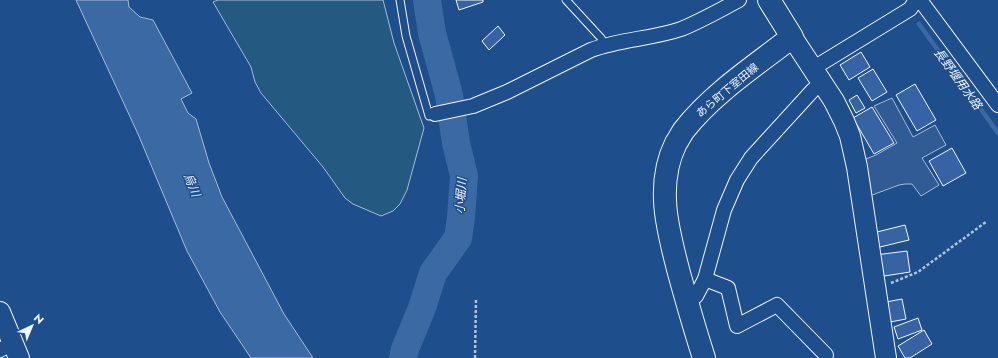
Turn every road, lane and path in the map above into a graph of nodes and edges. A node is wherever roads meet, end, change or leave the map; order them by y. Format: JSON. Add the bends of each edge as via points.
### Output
{"nodes":[{"id":1,"x":400,"y":0,"type":"edge"},
{"id":2,"x":566,"y":0,"type":"edge"},
{"id":3,"x":739,"y":0,"type":"edge"},
{"id":4,"x":768,"y":0,"type":"edge"},
{"id":5,"x":915,"y":1,"type":"edge"},
{"id":6,"x":792,"y":37,"type":"junction"},
{"id":7,"x":605,"y":45,"type":"junction"},
{"id":8,"x":817,"y":76,"type":"junction"},
{"id":9,"x":998,"y":105,"type":"edge"},
{"id":10,"x":435,"y":114,"type":"joint"},
{"id":11,"x":986,"y":222,"type":"dead end"},
{"id":12,"x":705,"y":279,"type":"junction"},
{"id":13,"x":876,"y":290,"type":"junction"},
{"id":14,"x":476,"y":299,"type":"dead end"},
{"id":15,"x":687,"y":302,"type":"junction"},
{"id":16,"x":0,"y":312,"type":"edge"},
{"id":17,"x":11,"y":350,"type":"edge"},
{"id":18,"x":826,"y":355,"type":"dead end"},
{"id":19,"x":475,"y":358,"type":"edge"},
{"id":20,"x":704,"y":358,"type":"edge"},
{"id":21,"x":886,"y":358,"type":"edge"}],
"edges":[{"from":1,"to":10,"type":"lane","via":[[406,36],[429,116]]},
{"from":2,"to":7,"type":"lane"},
{"from":3,"to":7,"type":"street","via":[[681,29]]},
{"from":4,"to":6,"type":"main road"},
{"from":5,"to":8,"type":"street","via":[[910,9]]},
{"from":5,"to":9,"type":"street","via":[[923,4]]},
{"from":6,"to":8,"type":"street"},
{"from":6,"to":15,"type":"main road","name":"あら町下室田線","via":[[702,110],[683,131],[672,152],[666,176],[664,204],[668,232]]},
{"from":7,"to":10,"type":"street","via":[[473,106]]},
{"from":8,"to":12,"type":"street","via":[[813,90],[751,158],[738,180],[724,210]]},
{"from":8,"to":13,"type":"street","via":[[837,108],[850,136]]},
{"from":11,"to":13,"type":"path","via":[[918,272]]},
{"from":12,"to":15,"type":"street","via":[[696,296]]},
{"from":12,"to":18,"type":"street","via":[[728,288],[737,326],[778,305]]},
{"from":13,"to":21,"type":"street"},
{"from":14,"to":19,"type":"path"},
{"from":15,"to":20,"type":"main road","name":"あら町下室田線"},
{"from":16,"to":17,"type":"street"}]}
